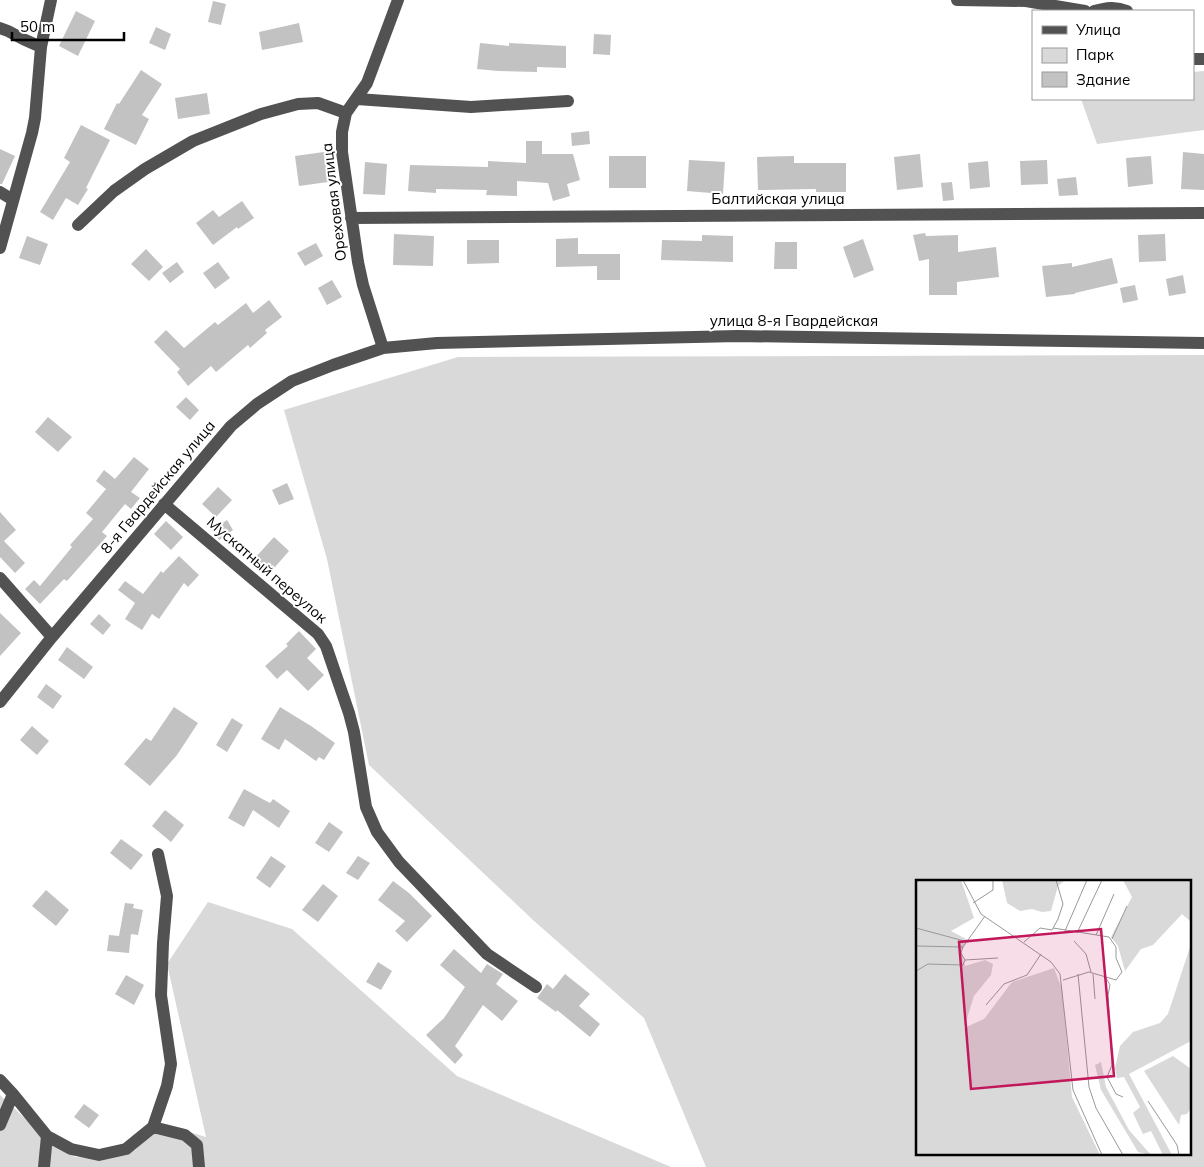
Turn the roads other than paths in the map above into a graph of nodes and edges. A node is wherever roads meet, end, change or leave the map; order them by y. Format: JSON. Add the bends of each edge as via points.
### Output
{"nodes":[{"id":1,"x":51,"y":0,"type":"edge"},
{"id":2,"x":398,"y":0,"type":"edge"},
{"id":3,"x":957,"y":0,"type":"edge"},
{"id":4,"x":1078,"y":10,"type":"edge"},
{"id":5,"x":1098,"y":10,"type":"edge"},
{"id":6,"x":1124,"y":10,"type":"edge"},
{"id":7,"x":0,"y":28,"type":"edge"},
{"id":8,"x":41,"y":47,"type":"junction"},
{"id":9,"x":356,"y":99,"type":"junction"},
{"id":10,"x":568,"y":101,"type":"dead end"},
{"id":11,"x":346,"y":113,"type":"junction"},
{"id":12,"x":0,"y":192,"type":"edge"},
{"id":13,"x":12,"y":200,"type":"junction"},
{"id":14,"x":1204,"y":213,"type":"edge"},
{"id":15,"x":351,"y":218,"type":"junction"},
{"id":16,"x":78,"y":225,"type":"dead end"},
{"id":17,"x":0,"y":248,"type":"edge"},
{"id":18,"x":1204,"y":343,"type":"edge"},
{"id":19,"x":383,"y":348,"type":"junction"},
{"id":20,"x":164,"y":504,"type":"junction"},
{"id":21,"x":0,"y":578,"type":"edge"},
{"id":22,"x":52,"y":636,"type":"junction"},
{"id":23,"x":0,"y":702,"type":"edge"},
{"id":24,"x":158,"y":854,"type":"dead end"},
{"id":25,"x":536,"y":987,"type":"dead end"},
{"id":26,"x":0,"y":1080,"type":"edge"},
{"id":27,"x":13,"y":1094,"type":"junction"},
{"id":28,"x":0,"y":1125,"type":"edge"},
{"id":29,"x":153,"y":1127,"type":"junction"},
{"id":30,"x":47,"y":1136,"type":"junction"},
{"id":31,"x":44,"y":1167,"type":"edge"},
{"id":32,"x":199,"y":1167,"type":"edge"}],
"edges":[{"from":1,"to":8,"type":"street"},
{"from":2,"to":9,"type":"street","name":"Ореховая улица","via":[[367,83]]},
{"from":3,"to":4,"type":"street","via":[[1026,2]]},
{"from":5,"to":6,"type":"street","via":[[1111,7]]},
{"from":7,"to":8,"type":"street"},
{"from":8,"to":13,"type":"street","via":[[35,118]]},
{"from":9,"to":10,"type":"street","via":[[471,107]]},
{"from":9,"to":11,"type":"street","name":"Ореховая улица"},
{"from":11,"to":15,"type":"street","name":"Ореховая улица","via":[[342,152]]},
{"from":11,"to":16,"type":"street","via":[[318,103],[298,104],[261,114],[193,141],[114,190]]},
{"from":12,"to":13,"type":"street"},
{"from":13,"to":17,"type":"street"},
{"from":14,"to":15,"type":"street","name":"Балтийская улица"},
{"from":15,"to":19,"type":"street","name":"Ореховая улица","via":[[363,285]]},
{"from":18,"to":19,"type":"street","name":"улица 8-я Гвардейская","via":[[738,336],[436,343]]},
{"from":19,"to":20,"type":"street","name":"8-я Гвардейская улица","via":[[292,381],[257,404],[231,426]]},
{"from":20,"to":22,"type":"street","name":"8-я Гвардейская улица"},
{"from":20,"to":25,"type":"street","name":"Мускатный переулок","via":[[318,634],[326,646],[349,713],[366,807],[377,832],[399,862],[487,954]]},
{"from":21,"to":22,"type":"street"},
{"from":22,"to":23,"type":"street","name":"8-я Гвардейская улица"},
{"from":24,"to":29,"type":"street","via":[[167,896],[161,995],[171,1064]]},
{"from":26,"to":27,"type":"street"},
{"from":27,"to":28,"type":"street"},
{"from":27,"to":30,"type":"street"},
{"from":29,"to":30,"type":"street","via":[[126,1149],[99,1155],[71,1149]]},
{"from":29,"to":32,"type":"street","via":[[185,1135],[197,1144]]},
{"from":30,"to":31,"type":"street"}]}
